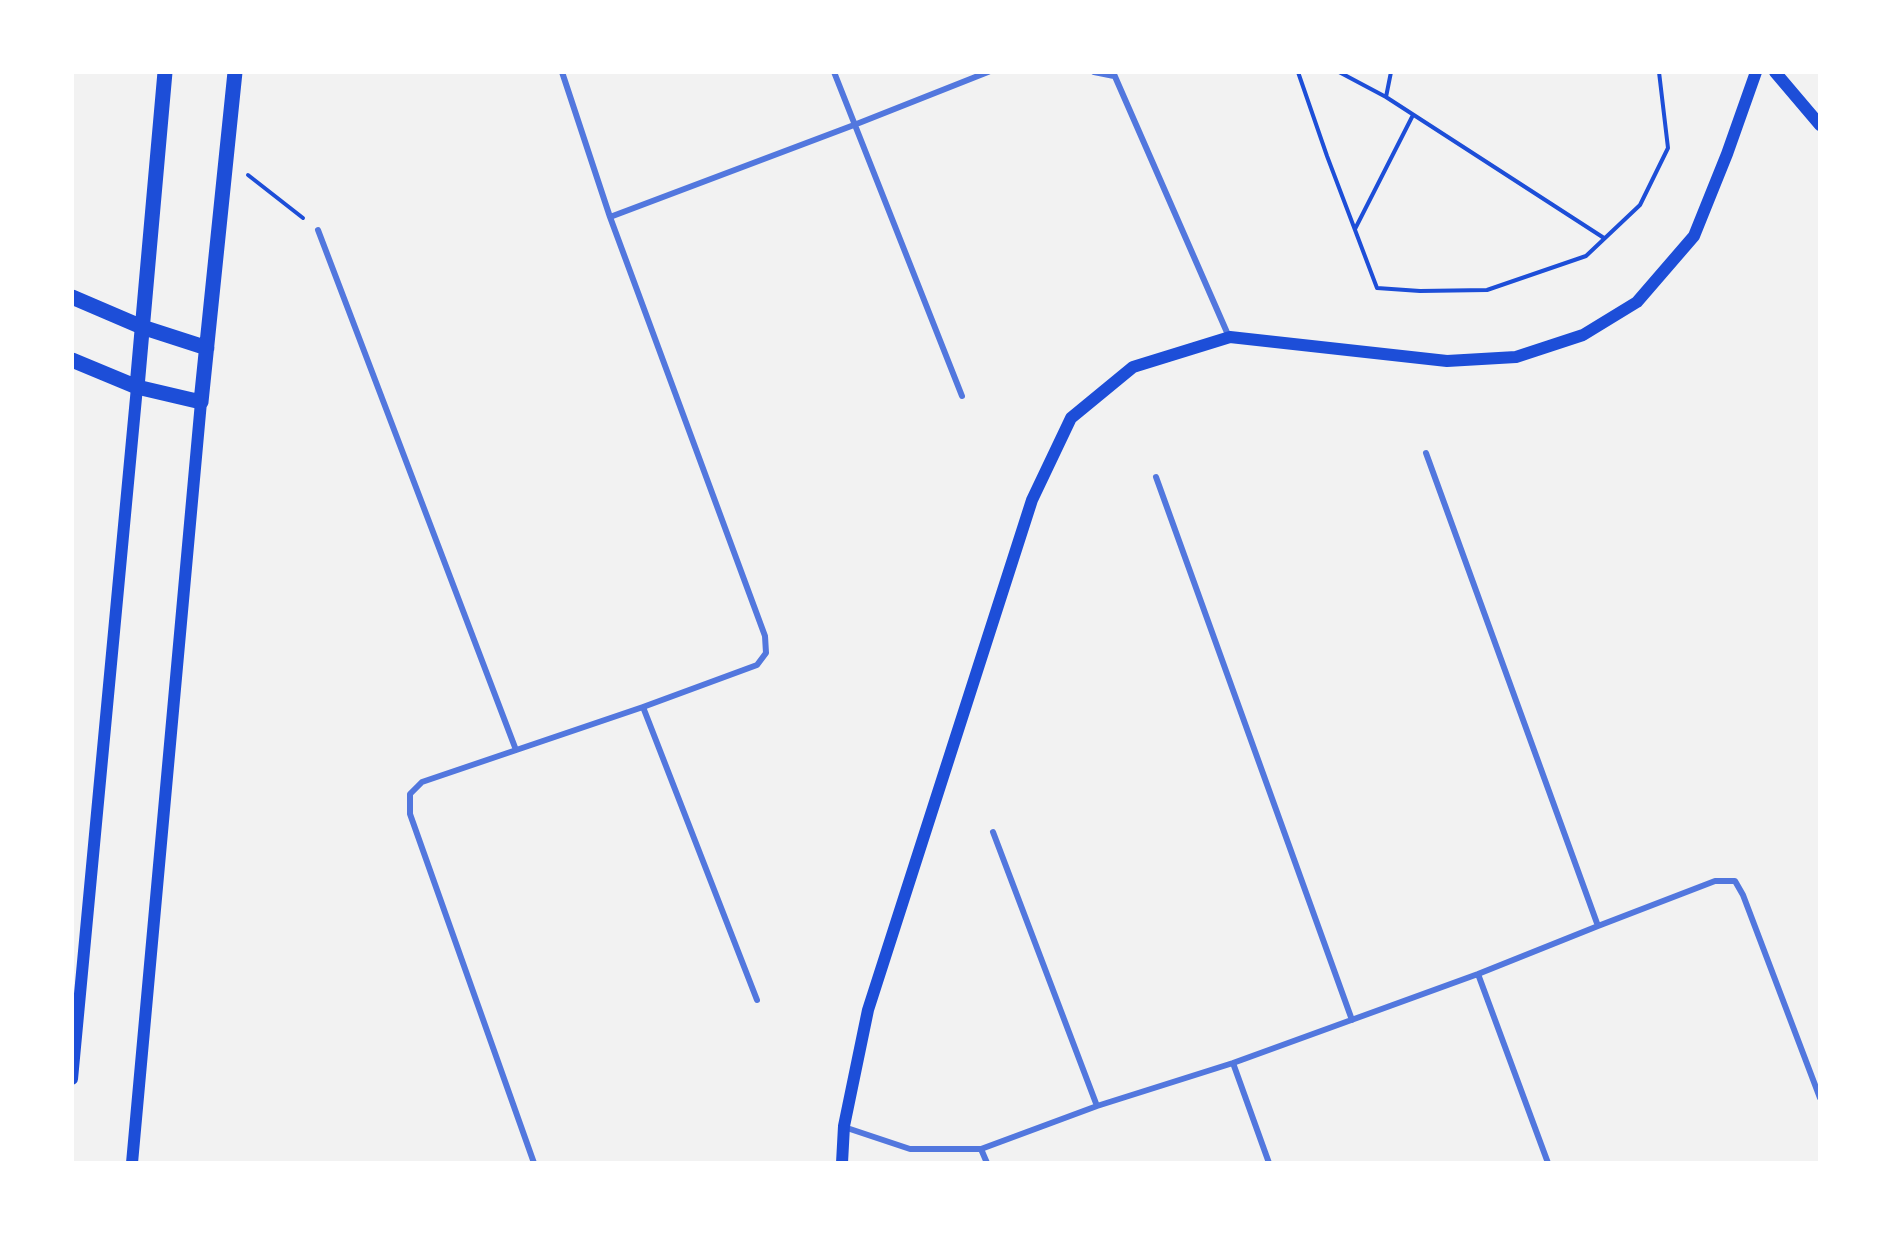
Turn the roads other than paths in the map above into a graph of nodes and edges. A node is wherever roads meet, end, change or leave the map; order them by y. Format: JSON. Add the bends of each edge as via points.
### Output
{"nodes":[{"id":1,"x":165,"y":72,"type":"edge"},
{"id":2,"x":235,"y":72,"type":"edge"},
{"id":3,"x":562,"y":72,"type":"edge"},
{"id":4,"x":834,"y":72,"type":"edge"},
{"id":5,"x":988,"y":72,"type":"edge"},
{"id":6,"x":1094,"y":72,"type":"edge"},
{"id":7,"x":1756,"y":72,"type":"edge"},
{"id":8,"x":1775,"y":72,"type":"edge"},
{"id":9,"x":1114,"y":74,"type":"edge"},
{"id":10,"x":854,"y":125,"type":"junction"},
{"id":11,"x":1820,"y":125,"type":"edge"},
{"id":12,"x":610,"y":217,"type":"junction"},
{"id":13,"x":318,"y":230,"type":"road end"},
{"id":14,"x":74,"y":303,"type":"edge"},
{"id":15,"x":142,"y":327,"type":"junction"},
{"id":16,"x":1230,"y":337,"type":"junction"},
{"id":17,"x":207,"y":348,"type":"junction"},
{"id":18,"x":72,"y":360,"type":"edge"},
{"id":19,"x":137,"y":387,"type":"junction"},
{"id":20,"x":962,"y":396,"type":"dead end"},
{"id":21,"x":201,"y":402,"type":"junction"},
{"id":22,"x":1426,"y":453,"type":"dead end"},
{"id":23,"x":1156,"y":477,"type":"dead end"},
{"id":24,"x":643,"y":706,"type":"junction"},
{"id":25,"x":516,"y":750,"type":"junction"},
{"id":26,"x":993,"y":832,"type":"dead end"},
{"id":27,"x":1598,"y":926,"type":"junction"},
{"id":28,"x":1478,"y":974,"type":"junction"},
{"id":29,"x":757,"y":1000,"type":"dead end"},
{"id":30,"x":1352,"y":1020,"type":"junction"},
{"id":31,"x":1233,"y":1063,"type":"junction"},
{"id":32,"x":72,"y":1079,"type":"edge"},
{"id":33,"x":1820,"y":1098,"type":"edge"},
{"id":34,"x":1097,"y":1106,"type":"junction"},
{"id":35,"x":844,"y":1126,"type":"junction"},
{"id":36,"x":981,"y":1149,"type":"junction"},
{"id":37,"x":132,"y":1163,"type":"edge"},
{"id":38,"x":534,"y":1163,"type":"edge"},
{"id":39,"x":842,"y":1163,"type":"edge"},
{"id":40,"x":987,"y":1163,"type":"edge"},
{"id":41,"x":1269,"y":1163,"type":"edge"},
{"id":42,"x":1548,"y":1163,"type":"edge"}],
"edges":[{"from":1,"to":15,"type":"main road"},
{"from":2,"to":17,"type":"main road"},
{"from":3,"to":12,"type":"street"},
{"from":4,"to":10,"type":"street"},
{"from":5,"to":10,"type":"street"},
{"from":6,"to":9,"type":"street"},
{"from":7,"to":16,"type":"main road","via":[[1694,236],[1637,302],[1583,335],[1516,357],[1447,361]]},
{"from":8,"to":11,"type":"main road"},
{"from":9,"to":16,"type":"street"},
{"from":10,"to":12,"type":"street"},
{"from":10,"to":20,"type":"street"},
{"from":12,"to":24,"type":"street","via":[[765,636],[766,653],[757,665]]},
{"from":13,"to":25,"type":"street"},
{"from":14,"to":15,"type":"main road"},
{"from":15,"to":17,"type":"main road"},
{"from":15,"to":19,"type":"main road"},
{"from":16,"to":35,"type":"main road","via":[[1133,367],[1071,418],[1032,500],[875,987]]},
{"from":17,"to":21,"type":"main road"},
{"from":18,"to":19,"type":"main road"},
{"from":19,"to":21,"type":"main road"},
{"from":19,"to":32,"type":"main road"},
{"from":21,"to":37,"type":"main road"},
{"from":22,"to":27,"type":"street"},
{"from":23,"to":30,"type":"street"},
{"from":24,"to":25,"type":"street"},
{"from":24,"to":29,"type":"street"},
{"from":25,"to":38,"type":"street","via":[[422,782],[410,794],[410,814]]},
{"from":26,"to":34,"type":"street"},
{"from":27,"to":28,"type":"street"},
{"from":27,"to":33,"type":"street","via":[[1714,881],[1735,881]]},
{"from":28,"to":30,"type":"street"},
{"from":28,"to":42,"type":"street"},
{"from":30,"to":31,"type":"street"},
{"from":31,"to":34,"type":"street"},
{"from":31,"to":41,"type":"street"},
{"from":34,"to":36,"type":"street"},
{"from":35,"to":36,"type":"street","via":[[910,1149]]},
{"from":35,"to":39,"type":"main road"},
{"from":36,"to":40,"type":"street"}]}
